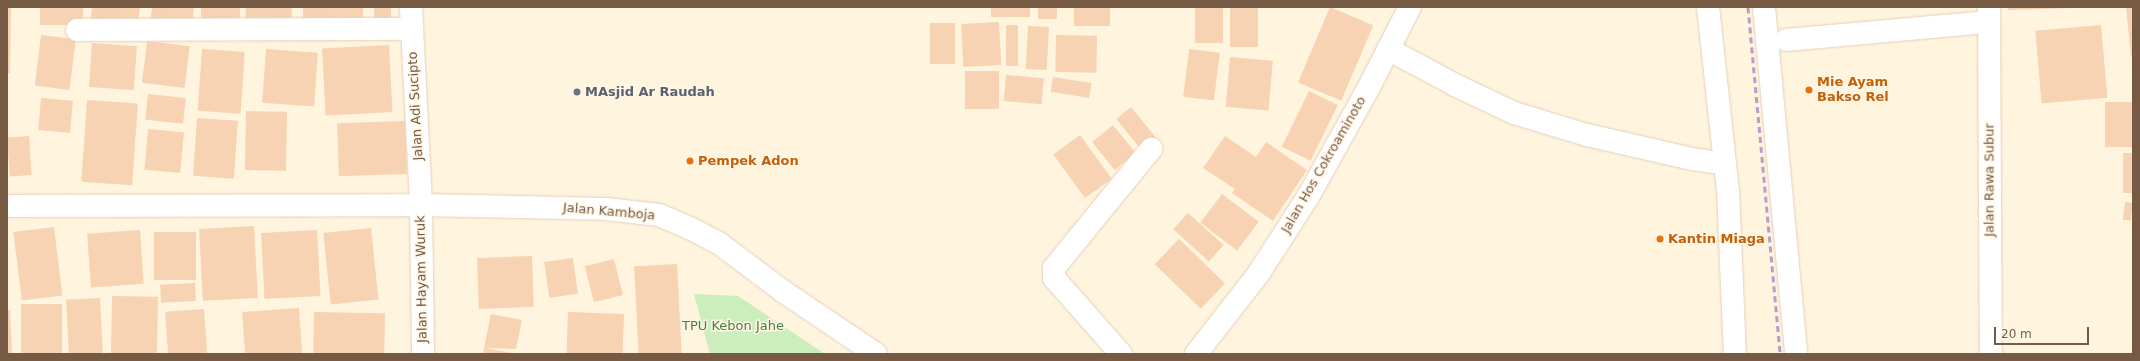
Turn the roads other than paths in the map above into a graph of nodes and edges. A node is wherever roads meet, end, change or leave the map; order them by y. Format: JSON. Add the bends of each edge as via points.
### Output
{"nodes":[{"id":1,"x":411,"y":7,"type":"edge"},
{"id":2,"x":1410,"y":7,"type":"edge"},
{"id":3,"x":1708,"y":7,"type":"edge"},
{"id":4,"x":1764,"y":7,"type":"edge"},
{"id":5,"x":1989,"y":15,"type":"edge"},
{"id":6,"x":412,"y":29,"type":"junction"},
{"id":7,"x":77,"y":30,"type":"dead end"},
{"id":8,"x":1786,"y":40,"type":"dead end"},
{"id":9,"x":1388,"y":49,"type":"junction"},
{"id":10,"x":1151,"y":149,"type":"dead end"},
{"id":11,"x":1725,"y":164,"type":"junction"},
{"id":12,"x":421,"y":205,"type":"junction"},
{"id":13,"x":7,"y":206,"type":"edge"},
{"id":14,"x":423,"y":354,"type":"edge"},
{"id":15,"x":876,"y":354,"type":"edge"},
{"id":16,"x":1121,"y":354,"type":"edge"},
{"id":17,"x":1196,"y":354,"type":"edge"},
{"id":18,"x":1735,"y":354,"type":"edge"},
{"id":19,"x":1796,"y":354,"type":"edge"},
{"id":20,"x":1991,"y":354,"type":"edge"}],
"edges":[{"from":1,"to":6,"type":"street","name":"Jalan Adi Sucipto"},
{"from":2,"to":9,"type":"street","name":"Jalan Hos Cokroaminoto"},
{"from":3,"to":11,"type":"street"},
{"from":4,"to":19,"type":"street"},
{"from":5,"to":8,"type":"street"},
{"from":5,"to":20,"type":"street","name":"Jalan Rawa Subur"},
{"from":6,"to":7,"type":"street"},
{"from":6,"to":12,"type":"street","name":"Jalan Adi Sucipto"},
{"from":9,"to":11,"type":"street","via":[[1514,113],[1587,135],[1685,158]]},
{"from":9,"to":17,"type":"street","name":"Jalan Hos Cokroaminoto","via":[[1309,195],[1259,273]]},
{"from":10,"to":16,"type":"street","via":[[1054,268],[1054,278]]},
{"from":11,"to":18,"type":"street"},
{"from":12,"to":13,"type":"street","name":"Jalan Kamboja"},
{"from":12,"to":14,"type":"street","name":"Jalan Hayam Wuruk"},
{"from":12,"to":15,"type":"street","name":"Jalan Kamboja","via":[[606,209],[659,215],[720,244],[784,292]]}]}
